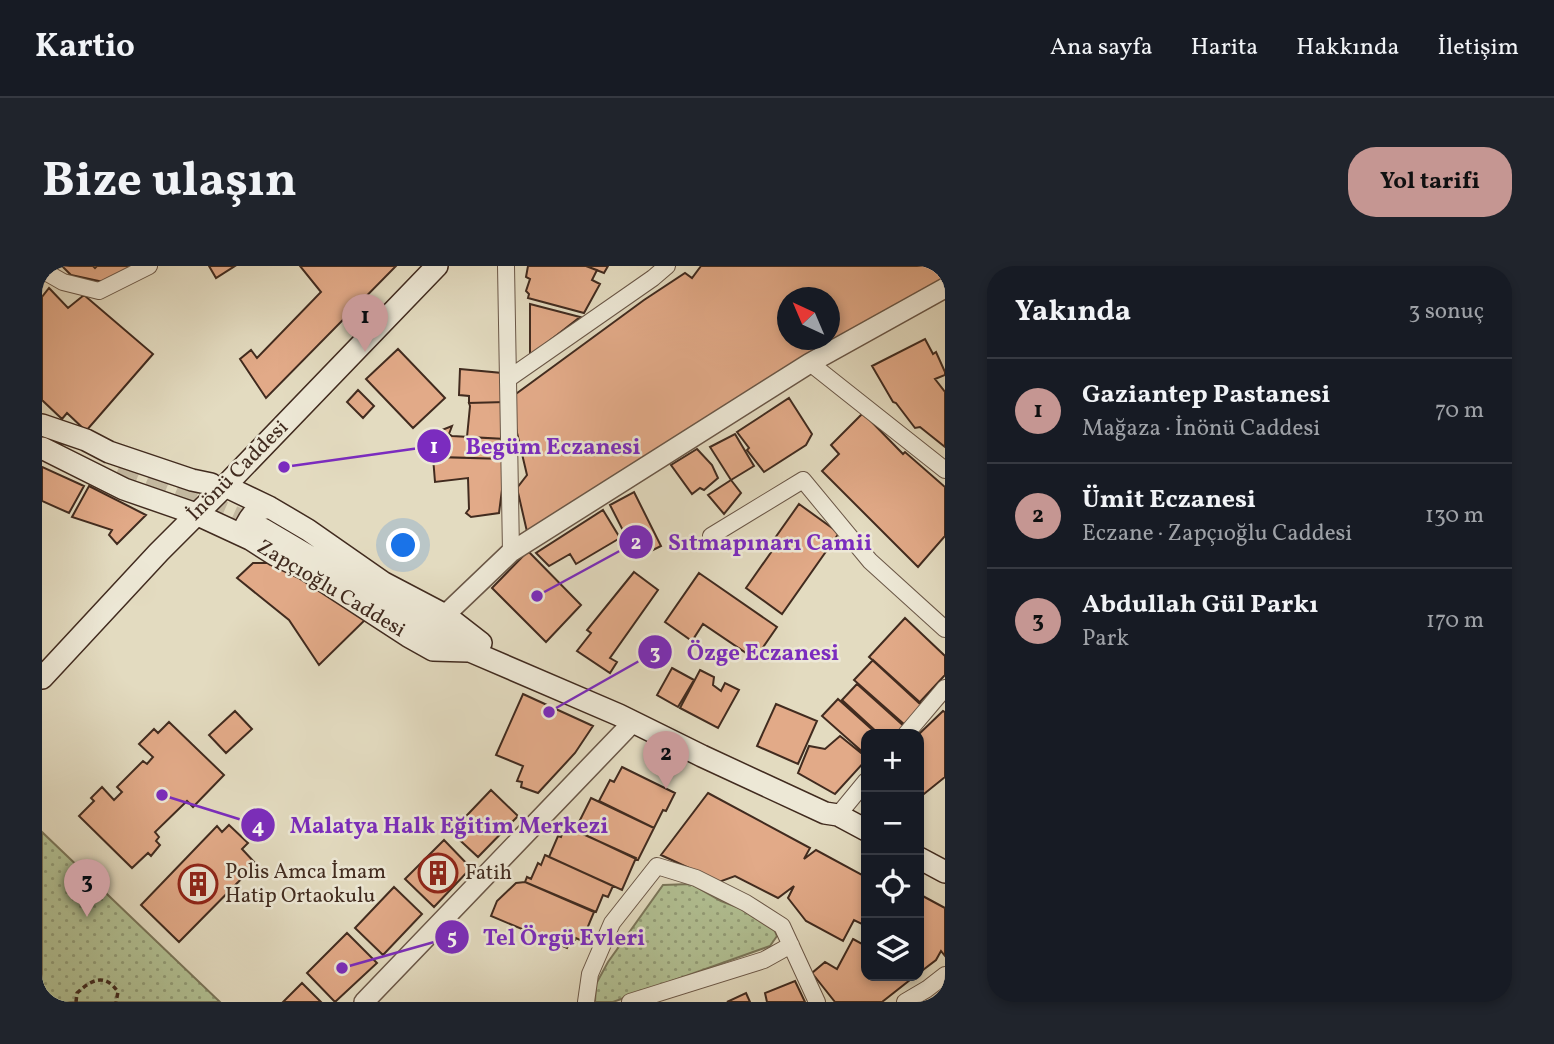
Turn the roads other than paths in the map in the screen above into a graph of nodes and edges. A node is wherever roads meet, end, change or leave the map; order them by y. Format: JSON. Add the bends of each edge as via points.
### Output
{"nodes":[{"id":1,"x":149,"y":266,"type":"edge"},
{"id":2,"x":421,"y":266,"type":"edge"},
{"id":3,"x":437,"y":266,"type":"edge"},
{"id":4,"x":506,"y":266,"type":"edge"},
{"id":5,"x":667,"y":266,"type":"edge"},
{"id":6,"x":42,"y":270,"type":"edge"},
{"id":7,"x":945,"y":288,"type":"edge"},
{"id":8,"x":810,"y":363,"type":"junction"},
{"id":9,"x":508,"y":379,"type":"junction"},
{"id":10,"x":42,"y":425,"type":"edge"},
{"id":11,"x":42,"y":436,"type":"edge"},
{"id":12,"x":42,"y":448,"type":"edge"},
{"id":13,"x":128,"y":464,"type":"junction"},
{"id":14,"x":945,"y":470,"type":"edge"},
{"id":15,"x":218,"y":485,"type":"junction"},
{"id":16,"x":124,"y":489,"type":"junction"},
{"id":17,"x":269,"y":507,"type":"junction"},
{"id":18,"x":190,"y":512,"type":"junction"},
{"id":19,"x":256,"y":534,"type":"junction"},
{"id":20,"x":711,"y":536,"type":"dead end"},
{"id":21,"x":511,"y":552,"type":"junction"},
{"id":22,"x":445,"y":615,"type":"junction"},
{"id":23,"x":945,"y":629,"type":"edge"},
{"id":24,"x":475,"y":647,"type":"junction"},
{"id":25,"x":42,"y":660,"type":"edge"},
{"id":26,"x":42,"y":678,"type":"edge"},
{"id":27,"x":945,"y":688,"type":"edge"},
{"id":28,"x":633,"y":722,"type":"junction"},
{"id":29,"x":910,"y":729,"type":"edge"},
{"id":30,"x":861,"y":787,"type":"edge"},
{"id":31,"x":838,"y":815,"type":"junction"},
{"id":32,"x":861,"y":827,"type":"edge"},
{"id":33,"x":924,"y":861,"type":"edge"},
{"id":34,"x":945,"y":872,"type":"edge"},
{"id":35,"x":791,"y":945,"type":"junction"},
{"id":36,"x":945,"y":975,"type":"edge"},
{"id":37,"x":365,"y":1002,"type":"edge"},
{"id":38,"x":586,"y":1002,"type":"edge"},
{"id":39,"x":630,"y":1002,"type":"edge"},
{"id":40,"x":817,"y":1002,"type":"edge"},
{"id":41,"x":905,"y":1002,"type":"edge"}],
"edges":[{"from":1,"to":6,"type":"street","via":[[99,291],[63,282]]},
{"from":2,"to":15,"type":"main road","name":"İnönü Caddesi"},
{"from":3,"to":15,"type":"main road","name":"İnönü Caddesi"},
{"from":4,"to":9,"type":"street"},
{"from":5,"to":9,"type":"street"},
{"from":7,"to":8,"type":"street"},
{"from":8,"to":14,"type":"street"},
{"from":8,"to":21,"type":"street"},
{"from":9,"to":21,"type":"street"},
{"from":10,"to":13,"type":"main road","via":[[86,440]]},
{"from":11,"to":13,"type":"main road"},
{"from":12,"to":16,"type":"main road","name":"Zapçıoğlu Caddesi"},
{"from":13,"to":15,"type":"main road","name":"Zapçıoğlu Caddesi"},
{"from":13,"to":16,"type":"main road","via":[[143,472],[135,486]]},
{"from":15,"to":17,"type":"main road","name":"Zapçıoğlu Caddesi"},
{"from":15,"to":18,"type":"main road","name":"İnönü Caddesi"},
{"from":16,"to":18,"type":"main road","name":"Zapçıoğlu Caddesi"},
{"from":17,"to":19,"type":"main road","via":[[250,516],[246,525]]},
{"from":17,"to":22,"type":"main road","name":"Zapçıoğlu Caddesi","via":[[384,583]]},
{"from":18,"to":19,"type":"main road","name":"Zapçıoğlu Caddesi"},
{"from":18,"to":25,"type":"main road","name":"İnönü Caddesi"},
{"from":18,"to":26,"type":"main road","name":"İnönü Caddesi"},
{"from":19,"to":24,"type":"main road","name":"Zapçıoğlu Caddesi"},
{"from":19,"to":24,"type":"main road","name":"Zapçıoğlu Caddesi","via":[[275,555],[433,650]]},
{"from":20,"to":23,"type":"street","via":[[803,480],[870,561]]},
{"from":21,"to":22,"type":"street"},
{"from":22,"to":24,"type":"main road","name":"Zapçıoğlu Caddesi"},
{"from":24,"to":28,"type":"main road","name":"Zapçıoğlu Caddesi"},
{"from":24,"to":31,"type":"main road","name":"Zapçıoğlu Caddesi","via":[[633,710],[831,804]]},
{"from":27,"to":29,"type":"street"},
{"from":28,"to":31,"type":"main road","name":"Zapçıoğlu Caddesi","via":[[813,808]]},
{"from":28,"to":37,"type":"street"},
{"from":30,"to":31,"type":"street"},
{"from":31,"to":32,"type":"main road","name":"Zapçıoğlu Caddesi"},
{"from":33,"to":34,"type":"main road"},
{"from":35,"to":38,"type":"street","via":[[782,926],[746,903],[696,878],[657,866],[612,923],[590,974]]},
{"from":35,"to":39,"type":"street","via":[[764,960]]},
{"from":35,"to":40,"type":"street"},
{"from":36,"to":41,"type":"street"}]}
